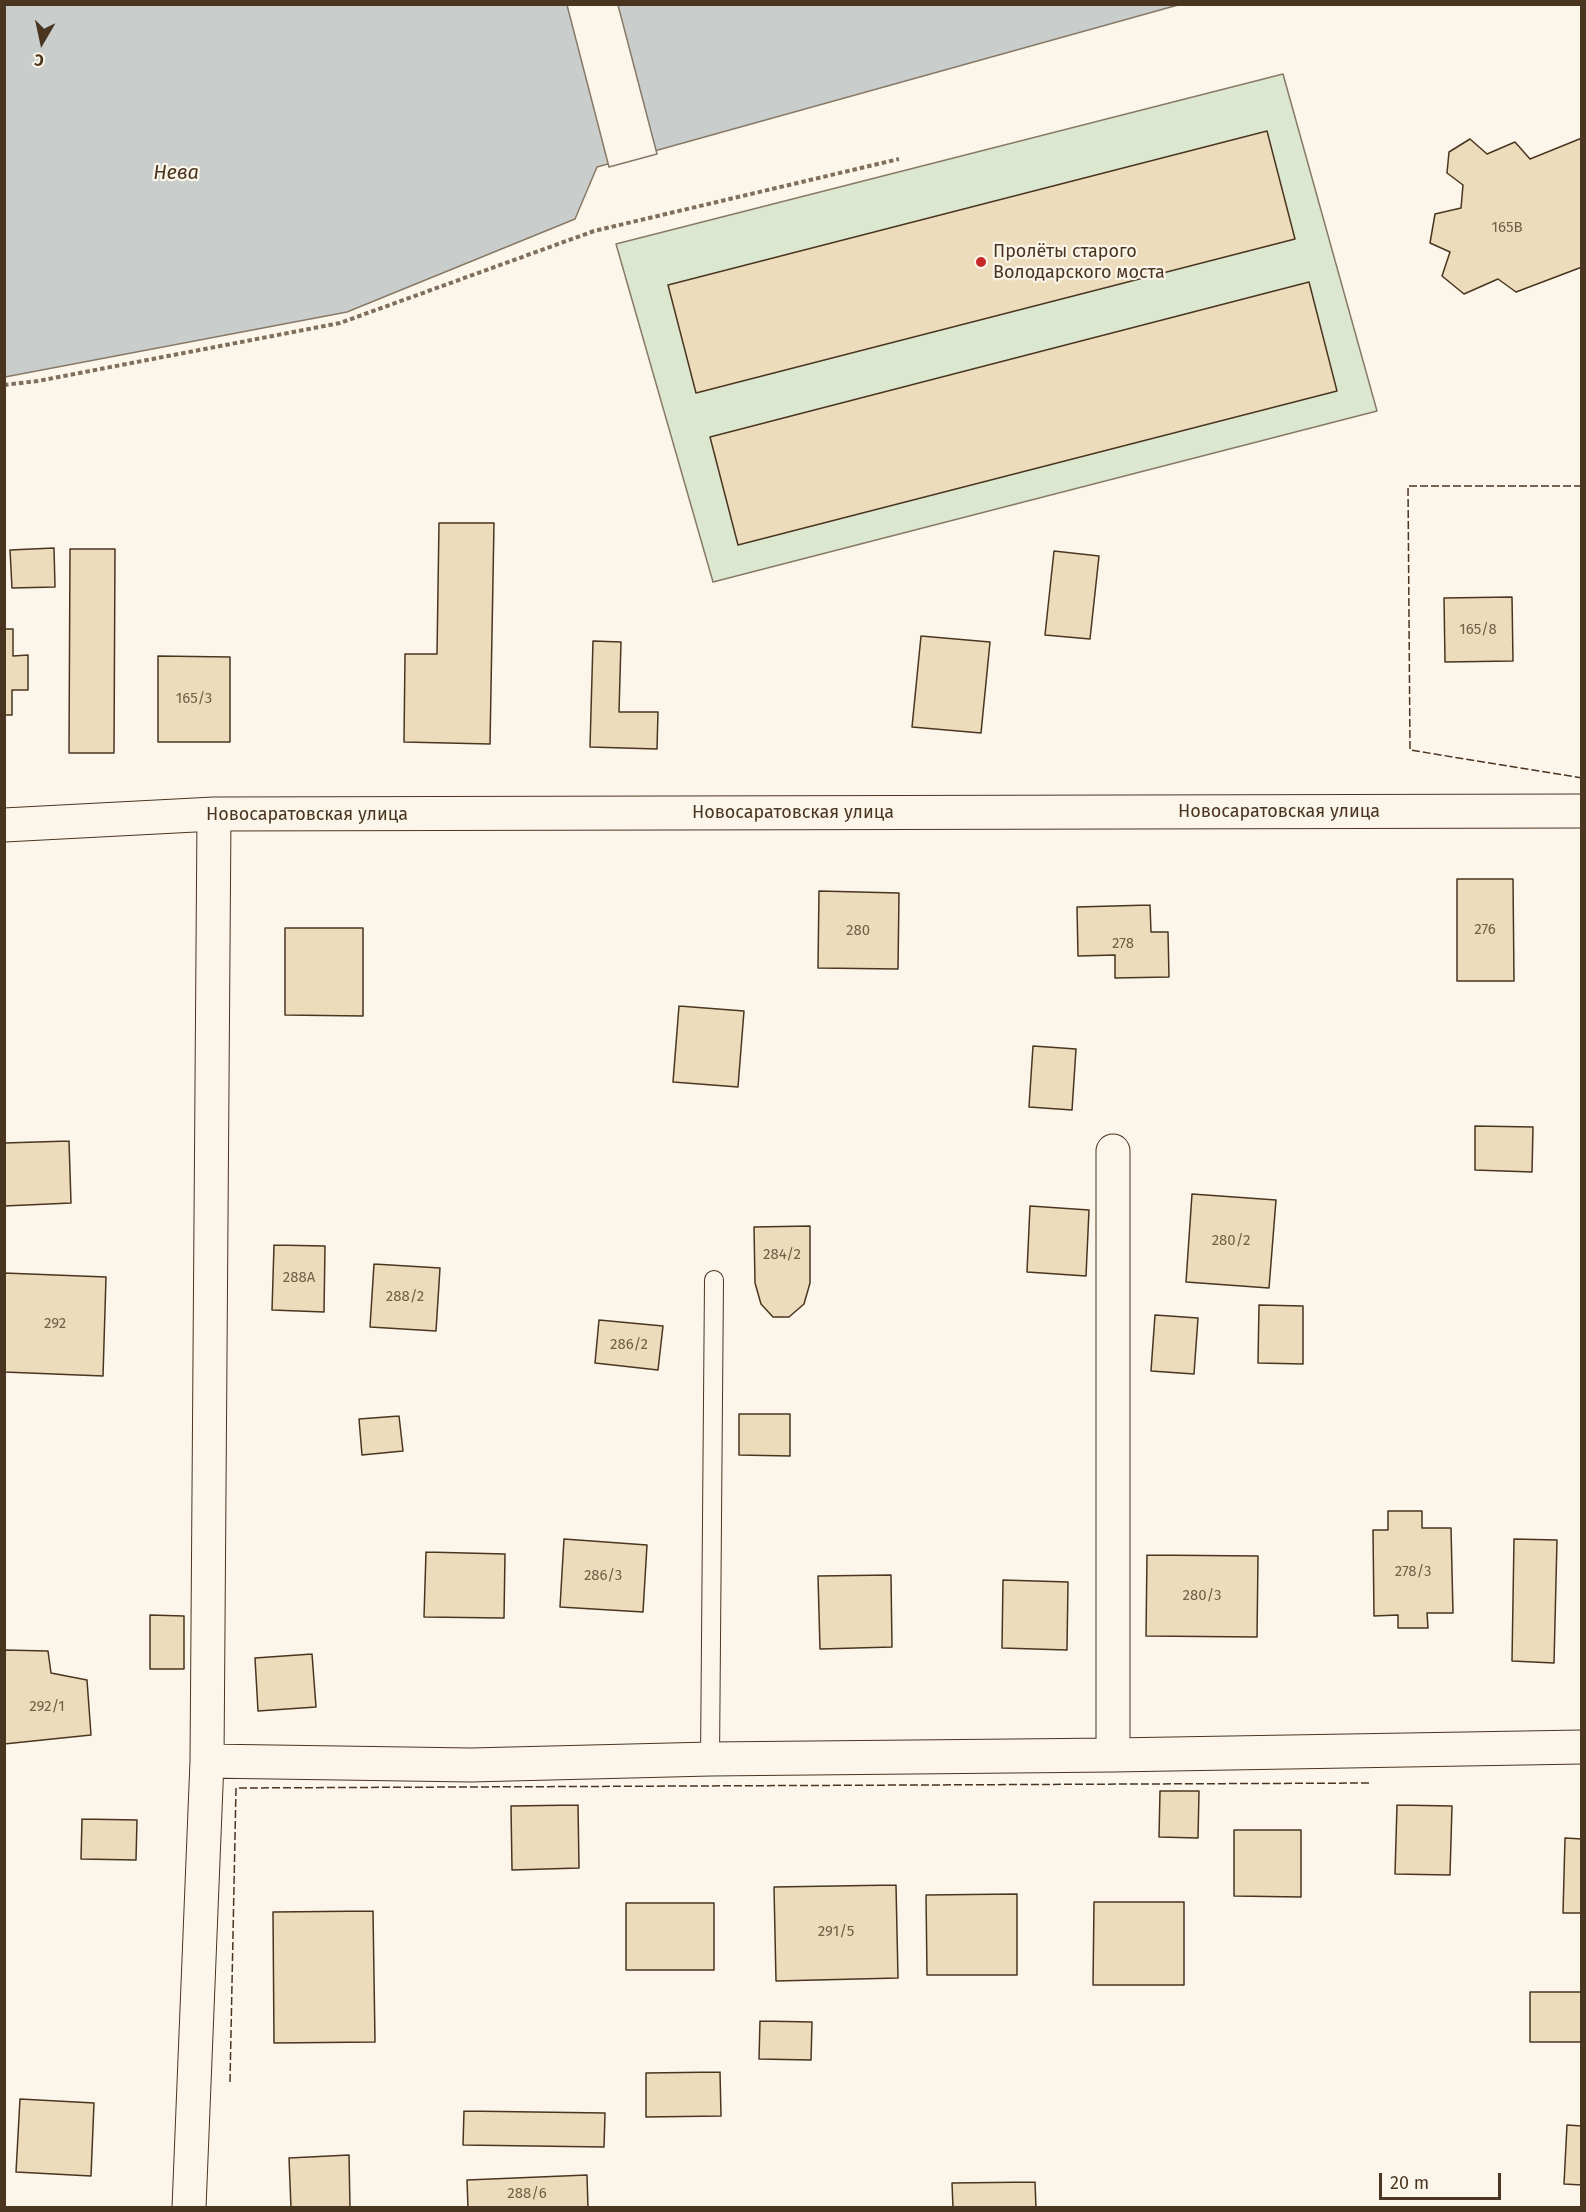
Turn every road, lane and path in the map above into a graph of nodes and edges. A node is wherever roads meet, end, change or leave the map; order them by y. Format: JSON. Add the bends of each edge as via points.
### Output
{"nodes":[{"id":1,"x":899,"y":159,"type":"dead end"},
{"id":2,"x":4,"y":385,"type":"edge"},
{"id":3,"x":1581,"y":811,"type":"edge"},
{"id":4,"x":214,"y":814,"type":"junction"},
{"id":5,"x":4,"y":825,"type":"edge"},
{"id":6,"x":1113,"y":1151,"type":"dead end"},
{"id":7,"x":714,"y":1280,"type":"dead end"},
{"id":8,"x":1581,"y":1747,"type":"edge"},
{"id":9,"x":1113,"y":1755,"type":"junction"},
{"id":10,"x":710,"y":1759,"type":"junction"},
{"id":11,"x":207,"y":1761,"type":"junction"},
{"id":12,"x":189,"y":2208,"type":"edge"}],
"edges":[{"from":1,"to":2,"type":"path","via":[[594,231],[340,323]]},
{"from":3,"to":4,"type":"street","name":"Новосаратовская улица"},
{"from":4,"to":5,"type":"street","name":"Новосаратовская улица"},
{"from":4,"to":11,"type":"street"},
{"from":6,"to":9,"type":"street"},
{"from":7,"to":10,"type":"lane"},
{"from":8,"to":9,"type":"street"},
{"from":9,"to":10,"type":"street"},
{"from":10,"to":11,"type":"street","via":[[471,1765]]},
{"from":11,"to":12,"type":"street"}]}
